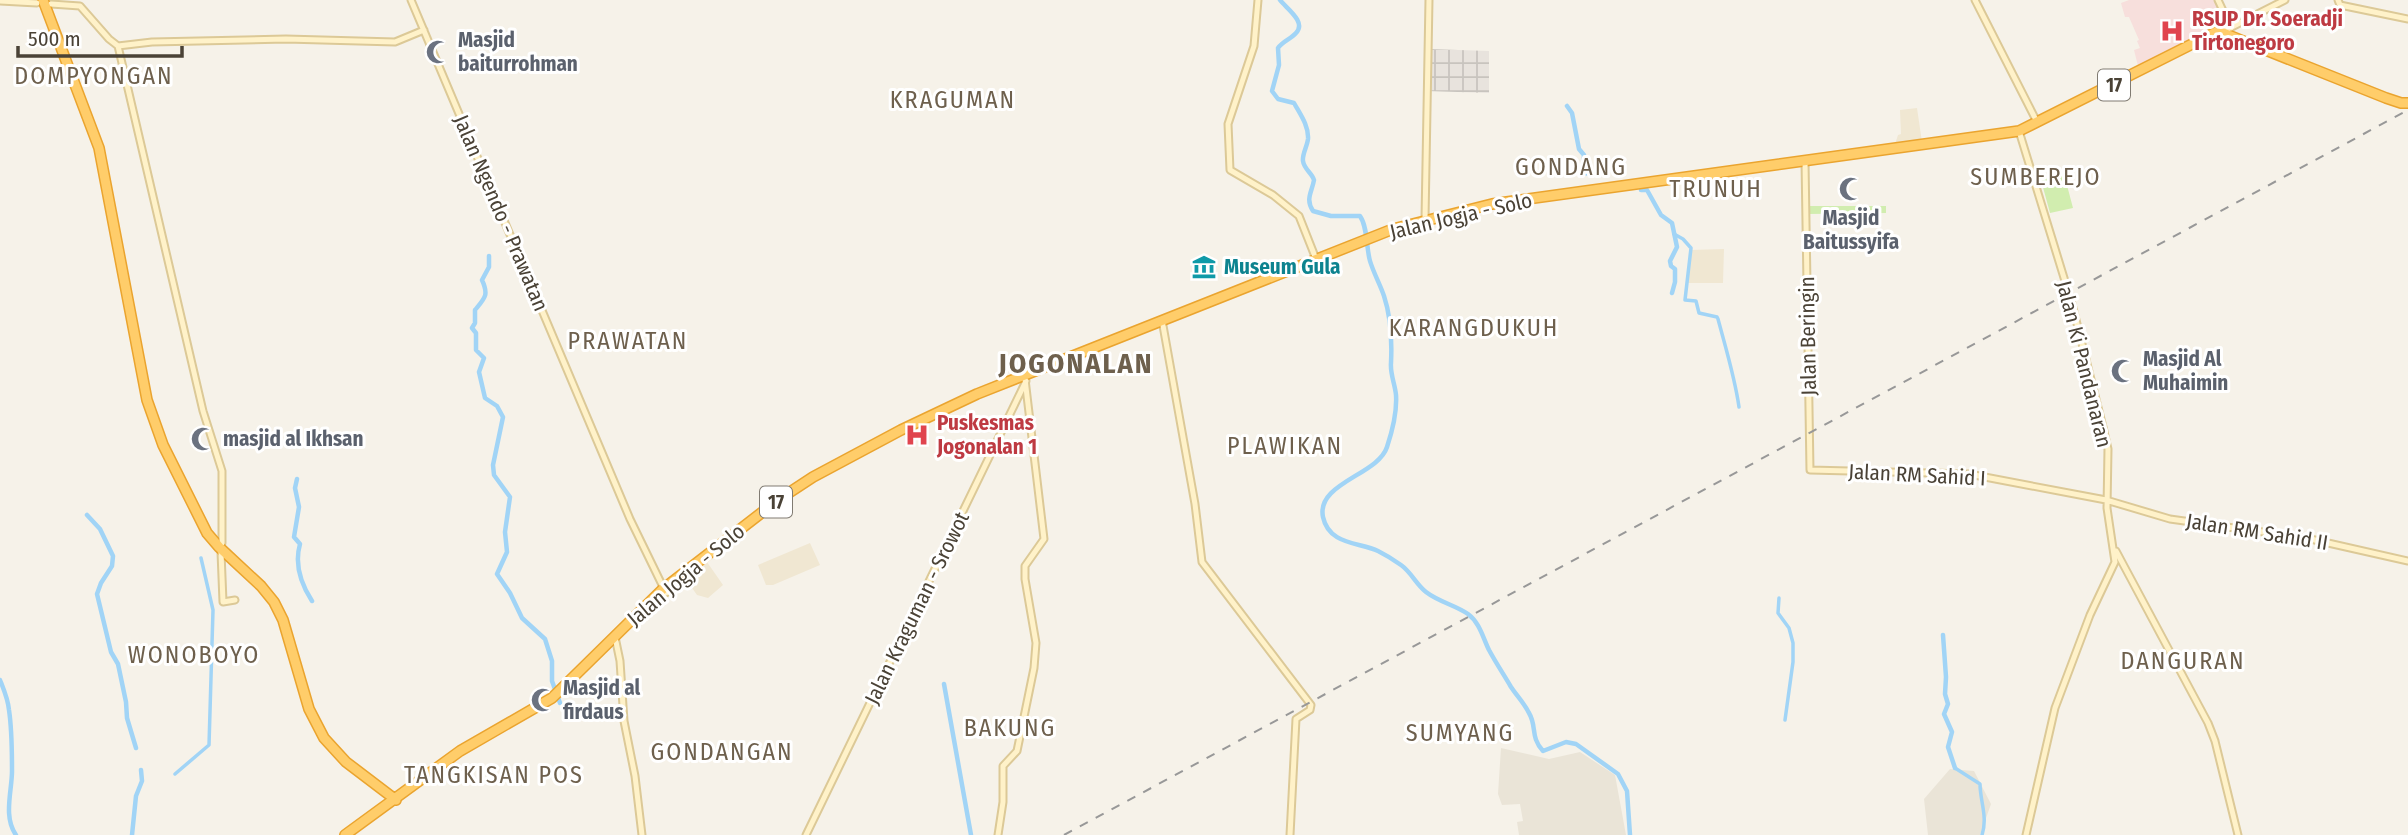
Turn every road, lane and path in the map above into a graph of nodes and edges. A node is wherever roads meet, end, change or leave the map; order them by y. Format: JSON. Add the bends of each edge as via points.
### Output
{"nodes":[{"id":1,"x":411,"y":0,"type":"edge"},
{"id":2,"x":1258,"y":0,"type":"edge"},
{"id":3,"x":1429,"y":0,"type":"edge"},
{"id":4,"x":1975,"y":0,"type":"edge"},
{"id":5,"x":2218,"y":0,"type":"edge"},
{"id":6,"x":2283,"y":0,"type":"edge"},
{"id":7,"x":2338,"y":0,"type":"edge"},
{"id":8,"x":0,"y":1,"type":"edge"},
{"id":9,"x":44,"y":2,"type":"edge"},
{"id":10,"x":2408,"y":19,"type":"edge"},
{"id":11,"x":424,"y":30,"type":"junction"},
{"id":12,"x":2224,"y":31,"type":"junction"},
{"id":13,"x":118,"y":46,"type":"junction"},
{"id":14,"x":2408,"y":103,"type":"edge"},
{"id":15,"x":2038,"y":123,"type":"junction"},
{"id":16,"x":2019,"y":132,"type":"junction"},
{"id":17,"x":1805,"y":163,"type":"junction"},
{"id":18,"x":1425,"y":219,"type":"junction"},
{"id":19,"x":1370,"y":240,"type":"junction"},
{"id":20,"x":1317,"y":261,"type":"junction"},
{"id":21,"x":1162,"y":321,"type":"junction"},
{"id":22,"x":1026,"y":380,"type":"junction"},
{"id":23,"x":899,"y":433,"type":"junction"},
{"id":24,"x":1810,"y":470,"type":"joint"},
{"id":25,"x":2105,"y":501,"type":"junction"},
{"id":26,"x":222,"y":543,"type":"dead end"},
{"id":27,"x":221,"y":552,"type":"dead end"},
{"id":28,"x":2118,"y":561,"type":"junction"},
{"id":29,"x":2408,"y":561,"type":"edge"},
{"id":30,"x":665,"y":591,"type":"junction"},
{"id":31,"x":235,"y":600,"type":"dead end"},
{"id":32,"x":616,"y":639,"type":"junction"},
{"id":33,"x":440,"y":767,"type":"junction"},
{"id":34,"x":418,"y":780,"type":"junction"},
{"id":35,"x":375,"y":781,"type":"junction"},
{"id":36,"x":397,"y":798,"type":"junction"},
{"id":37,"x":374,"y":813,"type":"junction"},
{"id":38,"x":348,"y":835,"type":"edge"},
{"id":39,"x":642,"y":835,"type":"edge"},
{"id":40,"x":806,"y":835,"type":"edge"},
{"id":41,"x":998,"y":835,"type":"edge"},
{"id":42,"x":1290,"y":835,"type":"edge"},
{"id":43,"x":2026,"y":835,"type":"edge"},
{"id":44,"x":2238,"y":835,"type":"edge"}],
"edges":[{"from":1,"to":11,"type":"street","name":"Jalan Ngendo - Prawatan"},
{"from":2,"to":20,"type":"street","via":[[1254,47],[1228,124],[1230,170],[1299,216]]},
{"from":3,"to":18,"type":"street"},
{"from":4,"to":15,"type":"street"},
{"from":5,"to":12,"type":"street"},
{"from":6,"to":12,"type":"street"},
{"from":7,"to":10,"type":"street","via":[[2340,5]]},
{"from":8,"to":9,"type":"street"},
{"from":9,"to":13,"type":"street","via":[[80,6]]},
{"from":9,"to":35,"type":"highway","via":[[102,147],[160,428],[210,531],[272,595],[322,728],[348,759]]},
{"from":11,"to":13,"type":"street","via":[[395,42],[286,39]]},
{"from":11,"to":30,"type":"street","name":"Jalan Ngendo - Prawatan","via":[[630,519]]},
{"from":12,"to":14,"type":"highway","via":[[2386,99]]},
{"from":12,"to":15,"type":"highway","name":"Jalan Jogja - Solo","number":"17"},
{"from":13,"to":26,"type":"street","via":[[203,411],[222,471]]},
{"from":15,"to":16,"type":"highway","name":"Jalan Jogja - Solo","number":"17"},
{"from":16,"to":17,"type":"highway","name":"Jalan Jogja - Solo","number":"17"},
{"from":16,"to":25,"type":"street","name":"Jalan Ki Pandanaran","via":[[2072,304],[2103,427],[2108,449]]},
{"from":17,"to":18,"type":"highway","name":"Jalan Jogja - Solo","number":"17","via":[[1492,204]]},
{"from":17,"to":19,"type":"highway","name":"Jalan Jogja - Solo","number":"17","via":[[1489,208]]},
{"from":17,"to":24,"type":"street","name":"Jalan Beringin"},
{"from":18,"to":19,"type":"highway","name":"Jalan Jogja - Solo","number":"17"},
{"from":19,"to":20,"type":"highway","name":"Jalan Jogja - Solo","number":"17"},
{"from":20,"to":21,"type":"highway","name":"Jalan Jogja - Solo","number":"17"},
{"from":21,"to":22,"type":"highway","name":"Jalan Jogja - Solo","number":"17"},
{"from":21,"to":23,"type":"highway","name":"Jalan Jogja - Solo","number":"17","via":[[970,397]]},
{"from":21,"to":42,"type":"street","via":[[1202,562],[1311,705],[1296,719]]},
{"from":22,"to":23,"type":"highway","name":"Jalan Jogja - Solo","number":"17"},
{"from":22,"to":40,"type":"street","name":"Jalan Kraguman - Srowot"},
{"from":22,"to":41,"type":"street","via":[[1044,539],[1025,566],[1036,650],[1017,751],[1003,766]]},
{"from":23,"to":30,"type":"highway","name":"Jalan Jogja - Solo","number":"17","via":[[778,500]]},
{"from":24,"to":25,"type":"street","name":"Jalan RM Sahid I","via":[[1969,474]]},
{"from":25,"to":28,"type":"street","name":"Jalan Ki Pandanaran"},
{"from":25,"to":29,"type":"street","name":"Jalan RM Sahid II","via":[[2170,519],[2306,538]]},
{"from":27,"to":31,"type":"street","via":[[222,602]]},
{"from":28,"to":43,"type":"street","name":"Jalan Ki Pandanaran","via":[[2090,615],[2055,708]]},
{"from":28,"to":44,"type":"street","via":[[2208,723]]},
{"from":30,"to":32,"type":"highway","name":"Jalan Jogja - Solo","number":"17"},
{"from":32,"to":33,"type":"highway","name":"Jalan Jogja - Solo","number":"17","via":[[556,696]]},
{"from":32,"to":39,"type":"street"},
{"from":33,"to":34,"type":"highway","name":"Jalan Jogja - Solo","number":"17"},
{"from":33,"to":36,"type":"highway","name":"Jalan Jogja - Solo","number":"17"},
{"from":34,"to":35,"type":"highway","via":[[394,790]]},
{"from":34,"to":36,"type":"highway","name":"Jalan Jogja - Solo","number":"17"},
{"from":35,"to":36,"type":"highway"},
{"from":35,"to":37,"type":"highway","via":[[385,799]]},
{"from":36,"to":37,"type":"highway","name":"Jalan Jogja - Solo","number":"17"},
{"from":36,"to":38,"type":"highway","name":"Jalan Jogja - Solo","number":"17"},
{"from":37,"to":38,"type":"highway","name":"Jalan Jogja - Solo","number":"17"}]}
